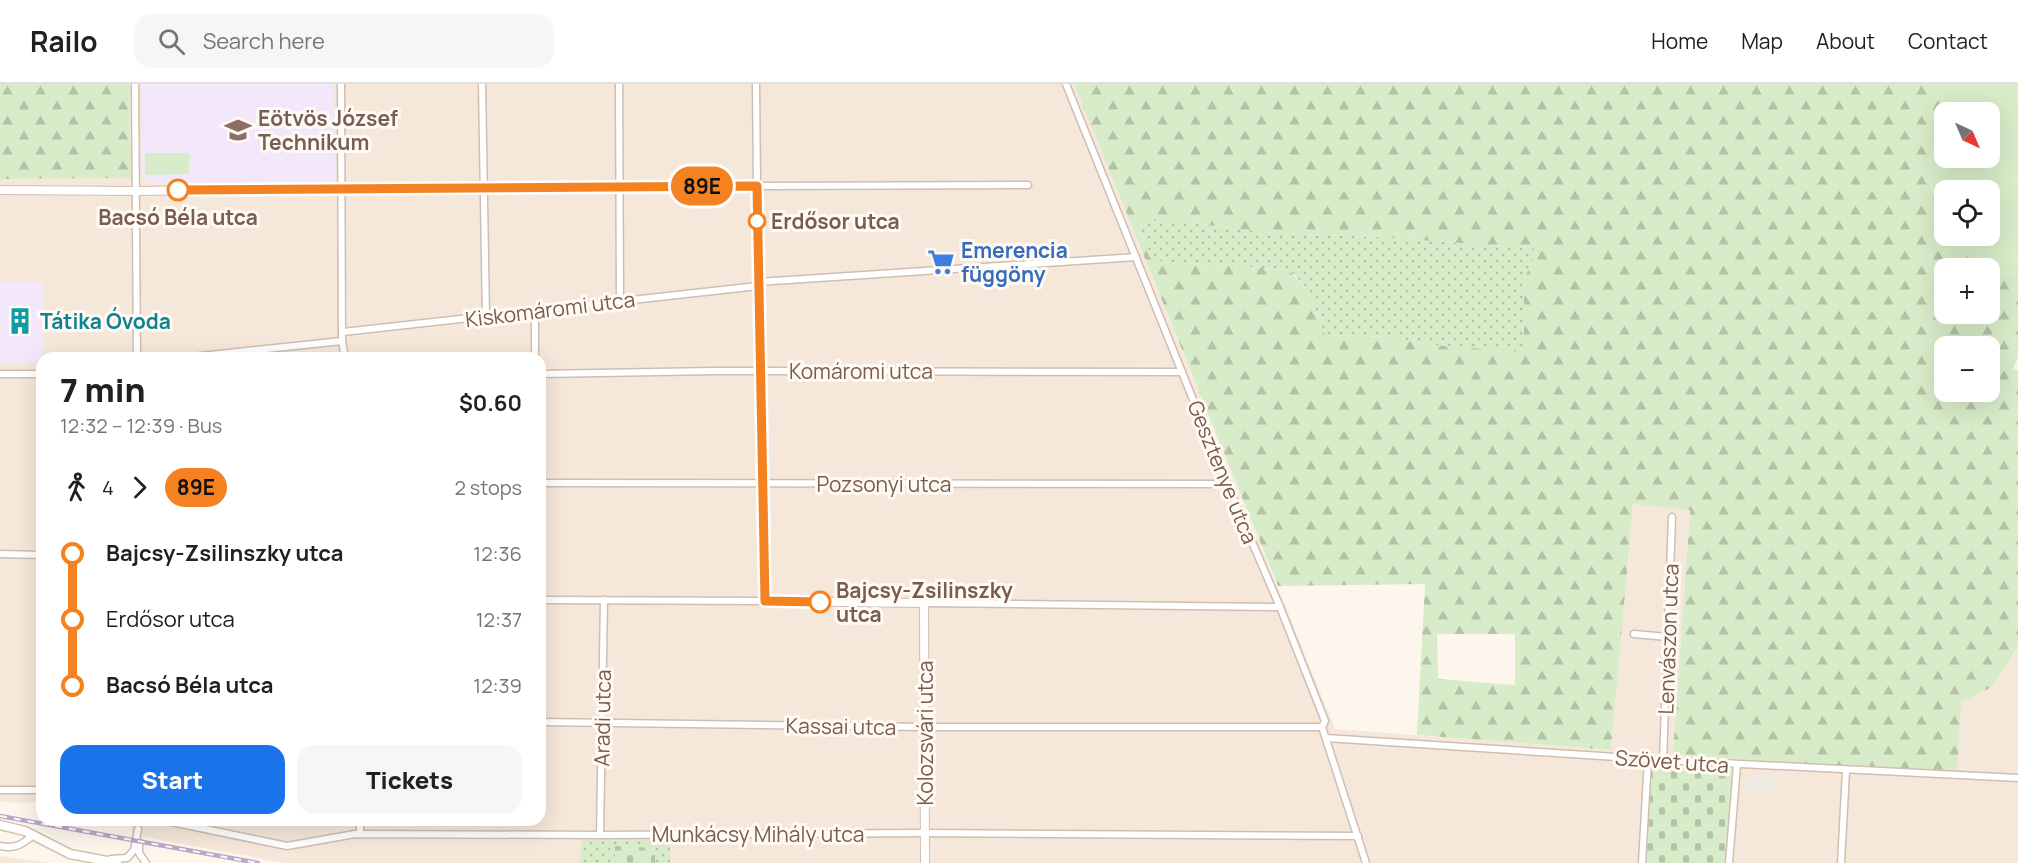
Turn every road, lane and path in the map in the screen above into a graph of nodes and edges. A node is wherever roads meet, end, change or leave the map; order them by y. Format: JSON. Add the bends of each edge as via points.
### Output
{"nodes":[{"id":1,"x":135,"y":84,"type":"edge"},
{"id":2,"x":341,"y":84,"type":"edge"},
{"id":3,"x":482,"y":84,"type":"edge"},
{"id":4,"x":619,"y":84,"type":"edge"},
{"id":5,"x":756,"y":84,"type":"edge"},
{"id":6,"x":1066,"y":84,"type":"edge"},
{"id":7,"x":1028,"y":185,"type":"dead end"},
{"id":8,"x":757,"y":186,"type":"junction"},
{"id":9,"x":484,"y":187,"type":"junction"},
{"id":10,"x":619,"y":188,"type":"junction"},
{"id":11,"x":341,"y":189,"type":"junction"},
{"id":12,"x":0,"y":190,"type":"edge"},
{"id":13,"x":136,"y":191,"type":"junction"},
{"id":14,"x":1136,"y":257,"type":"junction"},
{"id":15,"x":758,"y":284,"type":"junction"},
{"id":16,"x":620,"y":300,"type":"junction"},
{"id":17,"x":535,"y":311,"type":"junction"},
{"id":18,"x":486,"y":317,"type":"junction"},
{"id":19,"x":343,"y":332,"type":"junction"},
{"id":20,"x":342,"y":341,"type":"junction"},
{"id":21,"x":137,"y":352,"type":"edge"},
{"id":22,"x":238,"y":352,"type":"edge"},
{"id":23,"x":344,"y":352,"type":"edge"},
{"id":24,"x":535,"y":352,"type":"edge"},
{"id":25,"x":760,"y":371,"type":"junction"},
{"id":26,"x":1182,"y":372,"type":"junction"},
{"id":27,"x":0,"y":374,"type":"edge"},
{"id":28,"x":36,"y":374,"type":"edge"},
{"id":29,"x":546,"y":374,"type":"edge"},
{"id":30,"x":546,"y":483,"type":"edge"},
{"id":31,"x":762,"y":484,"type":"junction"},
{"id":32,"x":1227,"y":484,"type":"junction"},
{"id":33,"x":1672,"y":517,"type":"dead end"},
{"id":34,"x":0,"y":554,"type":"edge"},
{"id":35,"x":36,"y":555,"type":"edge"},
{"id":36,"x":546,"y":600,"type":"edge"},
{"id":37,"x":604,"y":600,"type":"junction"},
{"id":38,"x":765,"y":601,"type":"junction"},
{"id":39,"x":924,"y":603,"type":"junction"},
{"id":40,"x":1280,"y":607,"type":"junction"},
{"id":41,"x":1634,"y":634,"type":"dead end"},
{"id":42,"x":1668,"y":637,"type":"junction"},
{"id":43,"x":546,"y":722,"type":"edge"},
{"id":44,"x":602,"y":723,"type":"junction"},
{"id":45,"x":926,"y":727,"type":"junction"},
{"id":46,"x":1322,"y":727,"type":"junction"},
{"id":47,"x":1326,"y":738,"type":"junction"},
{"id":48,"x":1648,"y":759,"type":"junction"},
{"id":49,"x":1663,"y":760,"type":"junction"},
{"id":50,"x":1737,"y":765,"type":"junction"},
{"id":51,"x":1846,"y":771,"type":"junction"},
{"id":52,"x":2018,"y":778,"type":"edge"},
{"id":53,"x":0,"y":790,"type":"edge"},
{"id":54,"x":36,"y":790,"type":"edge"},
{"id":55,"x":0,"y":825,"type":"edge"},
{"id":56,"x":191,"y":826,"type":"edge"},
{"id":57,"x":360,"y":826,"type":"edge"},
{"id":58,"x":138,"y":829,"type":"joint"},
{"id":59,"x":926,"y":833,"type":"junction"},
{"id":60,"x":360,"y":834,"type":"junction"},
{"id":61,"x":33,"y":835,"type":"junction"},
{"id":62,"x":600,"y":835,"type":"junction"},
{"id":63,"x":1358,"y":836,"type":"junction"},
{"id":64,"x":0,"y":846,"type":"edge"},
{"id":65,"x":99,"y":860,"type":"junction"},
{"id":66,"x":113,"y":863,"type":"edge"},
{"id":67,"x":147,"y":863,"type":"edge"},
{"id":68,"x":925,"y":863,"type":"edge"},
{"id":69,"x":1366,"y":863,"type":"edge"},
{"id":70,"x":1642,"y":863,"type":"edge"},
{"id":71,"x":1729,"y":863,"type":"edge"},
{"id":72,"x":1841,"y":863,"type":"edge"}],
"edges":[{"from":1,"to":13,"type":"street"},
{"from":2,"to":11,"type":"street"},
{"from":3,"to":9,"type":"street"},
{"from":4,"to":10,"type":"street"},
{"from":5,"to":8,"type":"street"},
{"from":6,"to":14,"type":"street","name":"Gesztenye utca"},
{"from":7,"to":8,"type":"street"},
{"from":8,"to":10,"type":"street"},
{"from":8,"to":15,"type":"street"},
{"from":9,"to":10,"type":"street"},
{"from":9,"to":11,"type":"street"},
{"from":9,"to":18,"type":"street"},
{"from":10,"to":16,"type":"street"},
{"from":11,"to":13,"type":"street"},
{"from":11,"to":19,"type":"street"},
{"from":12,"to":13,"type":"street"},
{"from":13,"to":21,"type":"street"},
{"from":14,"to":15,"type":"street","name":"Kiskomáromi utca"},
{"from":14,"to":26,"type":"street","name":"Gesztenye utca"},
{"from":15,"to":16,"type":"street","name":"Kiskomáromi utca"},
{"from":15,"to":25,"type":"street"},
{"from":16,"to":17,"type":"street","name":"Kiskomáromi utca"},
{"from":17,"to":18,"type":"street","name":"Kiskomáromi utca"},
{"from":17,"to":24,"type":"street"},
{"from":18,"to":19,"type":"street","name":"Kiskomáromi utca"},
{"from":19,"to":20,"type":"street"},
{"from":20,"to":22,"type":"street"},
{"from":20,"to":23,"type":"street"},
{"from":25,"to":26,"type":"street","name":"Komáromi utca"},
{"from":25,"to":29,"type":"street","name":"Komáromi utca"},
{"from":25,"to":31,"type":"street"},
{"from":26,"to":32,"type":"street","name":"Gesztenye utca"},
{"from":27,"to":28,"type":"street"},
{"from":30,"to":31,"type":"street","name":"Pozsonyi utca"},
{"from":31,"to":32,"type":"street","name":"Pozsonyi utca"},
{"from":31,"to":38,"type":"street"},
{"from":32,"to":40,"type":"street","name":"Gesztenye utca"},
{"from":33,"to":42,"type":"street","name":"Lenvászon utca"},
{"from":34,"to":35,"type":"street"},
{"from":36,"to":37,"type":"street"},
{"from":37,"to":38,"type":"street"},
{"from":37,"to":44,"type":"street","name":"Aradi utca"},
{"from":38,"to":39,"type":"street"},
{"from":39,"to":40,"type":"street"},
{"from":39,"to":45,"type":"street","name":"Kolozsvári utca"},
{"from":40,"to":46,"type":"street","name":"Gesztenye utca","via":[[1325,721]]},
{"from":41,"to":42,"type":"street"},
{"from":42,"to":49,"type":"street","name":"Lenvászon utca"},
{"from":43,"to":44,"type":"street","name":"Kassai utca"},
{"from":44,"to":45,"type":"street","name":"Kassai utca"},
{"from":44,"to":62,"type":"street","name":"Aradi utca"},
{"from":45,"to":46,"type":"street","name":"Kassai utca"},
{"from":45,"to":59,"type":"street","name":"Kolozsvári utca"},
{"from":46,"to":47,"type":"street","name":"Gesztenye utca"},
{"from":47,"to":48,"type":"street","name":"Szövet utca"},
{"from":47,"to":63,"type":"street","name":"Gesztenye utca"},
{"from":48,"to":49,"type":"street","name":"Szövet utca"},
{"from":48,"to":70,"type":"street"},
{"from":49,"to":50,"type":"street","name":"Szövet utca"},
{"from":50,"to":51,"type":"street","name":"Szövet utca"},
{"from":50,"to":71,"type":"street"},
{"from":51,"to":52,"type":"street","name":"Szövet utca"},
{"from":51,"to":72,"type":"street"},
{"from":53,"to":54,"type":"street"},
{"from":55,"to":61,"type":"main road"},
{"from":56,"to":60,"type":"street","name":"Munkácsy Mihály utca","via":[[286,846]]},
{"from":57,"to":60,"type":"street"},
{"from":58,"to":65,"type":"street","via":[[134,850],[127,858]]},
{"from":58,"to":67,"type":"street","via":[[139,853]]},
{"from":59,"to":62,"type":"street","name":"Munkácsy Mihály utca"},
{"from":59,"to":63,"type":"street","name":"Munkácsy Mihály utca"},
{"from":59,"to":68,"type":"street","name":"Kolozsvári utca"},
{"from":60,"to":62,"type":"street","name":"Munkácsy Mihály utca"},
{"from":61,"to":64,"type":"street","via":[[18,847]]},
{"from":61,"to":65,"type":"main road","via":[[70,854]]},
{"from":63,"to":69,"type":"street","name":"Gesztenye utca"},
{"from":65,"to":66,"type":"main road"}]}
